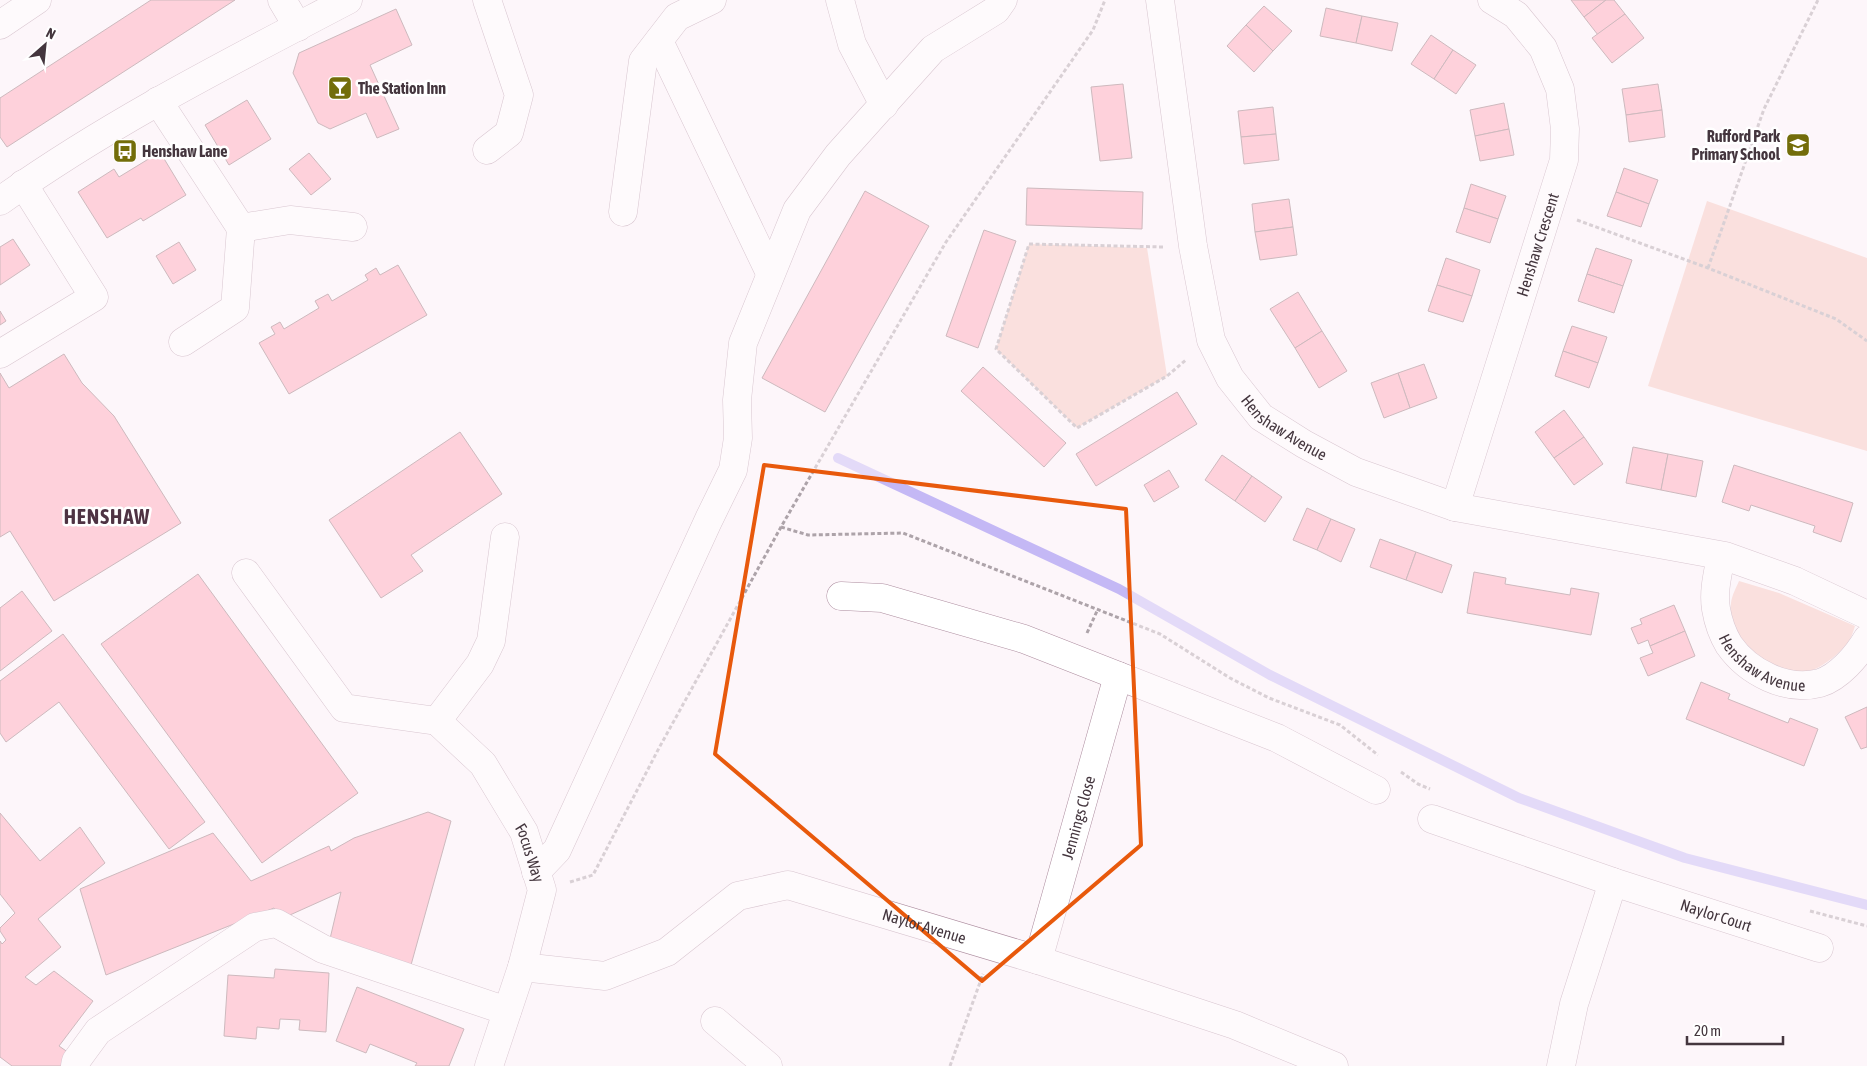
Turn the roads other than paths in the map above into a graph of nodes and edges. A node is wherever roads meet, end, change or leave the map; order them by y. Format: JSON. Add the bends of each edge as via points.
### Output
{"nodes":[{"id":1,"x":37,"y":0,"type":"edge"},
{"id":2,"x":282,"y":0,"type":"edge"},
{"id":3,"x":348,"y":0,"type":"edge"},
{"id":4,"x":487,"y":0,"type":"edge"},
{"id":5,"x":712,"y":0,"type":"edge"},
{"id":6,"x":840,"y":0,"type":"edge"},
{"id":7,"x":1003,"y":0,"type":"edge"},
{"id":8,"x":1160,"y":0,"type":"edge"},
{"id":9,"x":1492,"y":0,"type":"edge"},
{"id":10,"x":0,"y":25,"type":"edge"},
{"id":11,"x":298,"y":27,"type":"junction"},
{"id":12,"x":659,"y":41,"type":"junction"},
{"id":13,"x":158,"y":101,"type":"junction"},
{"id":14,"x":884,"y":104,"type":"junction"},
{"id":15,"x":486,"y":150,"type":"dead end"},
{"id":16,"x":23,"y":184,"type":"junction"},
{"id":17,"x":0,"y":201,"type":"edge"},
{"id":18,"x":623,"y":212,"type":"dead end"},
{"id":19,"x":353,"y":227,"type":"dead end"},
{"id":20,"x":241,"y":228,"type":"junction"},
{"id":21,"x":770,"y":273,"type":"junction"},
{"id":22,"x":184,"y":342,"type":"dead end"},
{"id":23,"x":0,"y":354,"type":"edge"},
{"id":24,"x":1455,"y":507,"type":"junction"},
{"id":25,"x":505,"y":536,"type":"dead end"},
{"id":26,"x":1721,"y":556,"type":"junction"},
{"id":27,"x":246,"y":573,"type":"dead end"},
{"id":28,"x":841,"y":596,"type":"dead end"},
{"id":29,"x":1867,"y":615,"type":"edge"},
{"id":30,"x":1867,"y":640,"type":"edge"},
{"id":31,"x":1118,"y":676,"type":"junction"},
{"id":32,"x":437,"y":721,"type":"junction"},
{"id":33,"x":1376,"y":790,"type":"dead end"},
{"id":34,"x":1432,"y":819,"type":"dead end"},
{"id":35,"x":539,"y":881,"type":"junction"},
{"id":36,"x":1613,"y":882,"type":"junction"},
{"id":37,"x":1819,"y":948,"type":"dead end"},
{"id":38,"x":1038,"y":960,"type":"junction"},
{"id":39,"x":522,"y":967,"type":"junction"},
{"id":40,"x":507,"y":1011,"type":"junction"},
{"id":41,"x":715,"y":1021,"type":"dead end"},
{"id":42,"x":75,"y":1066,"type":"edge"},
{"id":43,"x":490,"y":1066,"type":"edge"},
{"id":44,"x":768,"y":1066,"type":"edge"},
{"id":45,"x":1334,"y":1066,"type":"edge"},
{"id":46,"x":1561,"y":1066,"type":"edge"}],
"edges":[{"from":1,"to":10,"type":"street"},
{"from":2,"to":11,"type":"street"},
{"from":3,"to":11,"type":"street"},
{"from":4,"to":15,"type":"street","via":[[519,94],[509,133]]},
{"from":5,"to":12,"type":"street","via":[[677,17]]},
{"from":6,"to":14,"type":"street","via":[[852,44]]},
{"from":7,"to":14,"type":"street","via":[[996,10],[933,49]]},
{"from":8,"to":24,"type":"street","name":"Henshaw Avenue","via":[[1193,246],[1211,340],[1230,378],[1261,417],[1304,444],[1356,472]]},
{"from":9,"to":24,"type":"street","name":"Henshaw Crescent","via":[[1516,15],[1543,48],[1560,89],[1565,129],[1564,160]]},
{"from":11,"to":13,"type":"street"},
{"from":12,"to":18,"type":"street","via":[[643,61]]},
{"from":12,"to":21,"type":"street"},
{"from":13,"to":16,"type":"street"},
{"from":13,"to":20,"type":"street"},
{"from":14,"to":21,"type":"street","via":[[796,210]]},
{"from":16,"to":17,"type":"street"},
{"from":16,"to":23,"type":"street","via":[[94,297]]},
{"from":19,"to":20,"type":"street","via":[[290,220]]},
{"from":20,"to":22,"type":"street","via":[[236,308]]},
{"from":21,"to":35,"type":"street","via":[[743,344],[733,470]]},
{"from":24,"to":26,"type":"street","name":"Henshaw Avenue"},
{"from":25,"to":32,"type":"street","via":[[491,641],[480,664]]},
{"from":26,"to":29,"type":"street","name":"Henshaw Avenue","via":[[1795,581]]},
{"from":26,"to":30,"type":"street","name":"Henshaw Avenue","via":[[1715,590],[1720,626],[1729,645],[1746,663],[1769,678],[1794,686],[1820,683],[1844,668]]},
{"from":27,"to":32,"type":"street","via":[[344,708]]},
{"from":28,"to":31,"type":"street","via":[[882,598],[1024,639]]},
{"from":31,"to":33,"type":"street","via":[[1277,738]]},
{"from":31,"to":38,"type":"street","name":"Jennings Close"},
{"from":32,"to":35,"type":"street","name":"Focus Way","via":[[483,764],[524,832]]},
{"from":34,"to":36,"type":"street","name":"Naylor Court"},
{"from":35,"to":39,"type":"street","name":"Focus Way"},
{"from":36,"to":37,"type":"street","name":"Naylor Court"},
{"from":36,"to":46,"type":"street","via":[[1574,1004]]},
{"from":38,"to":39,"type":"street","name":"Naylor Avenue","via":[[788,885],[738,896],[667,952],[606,976]]},
{"from":38,"to":45,"type":"street","name":"Naylor Avenue","via":[[1235,1025]]},
{"from":39,"to":40,"type":"street","name":"Focus Way"},
{"from":40,"to":42,"type":"street","via":[[323,949],[276,923],[255,927],[98,1031]]},
{"from":40,"to":43,"type":"street","name":"Focus Way"},
{"from":41,"to":44,"type":"street"}]}
